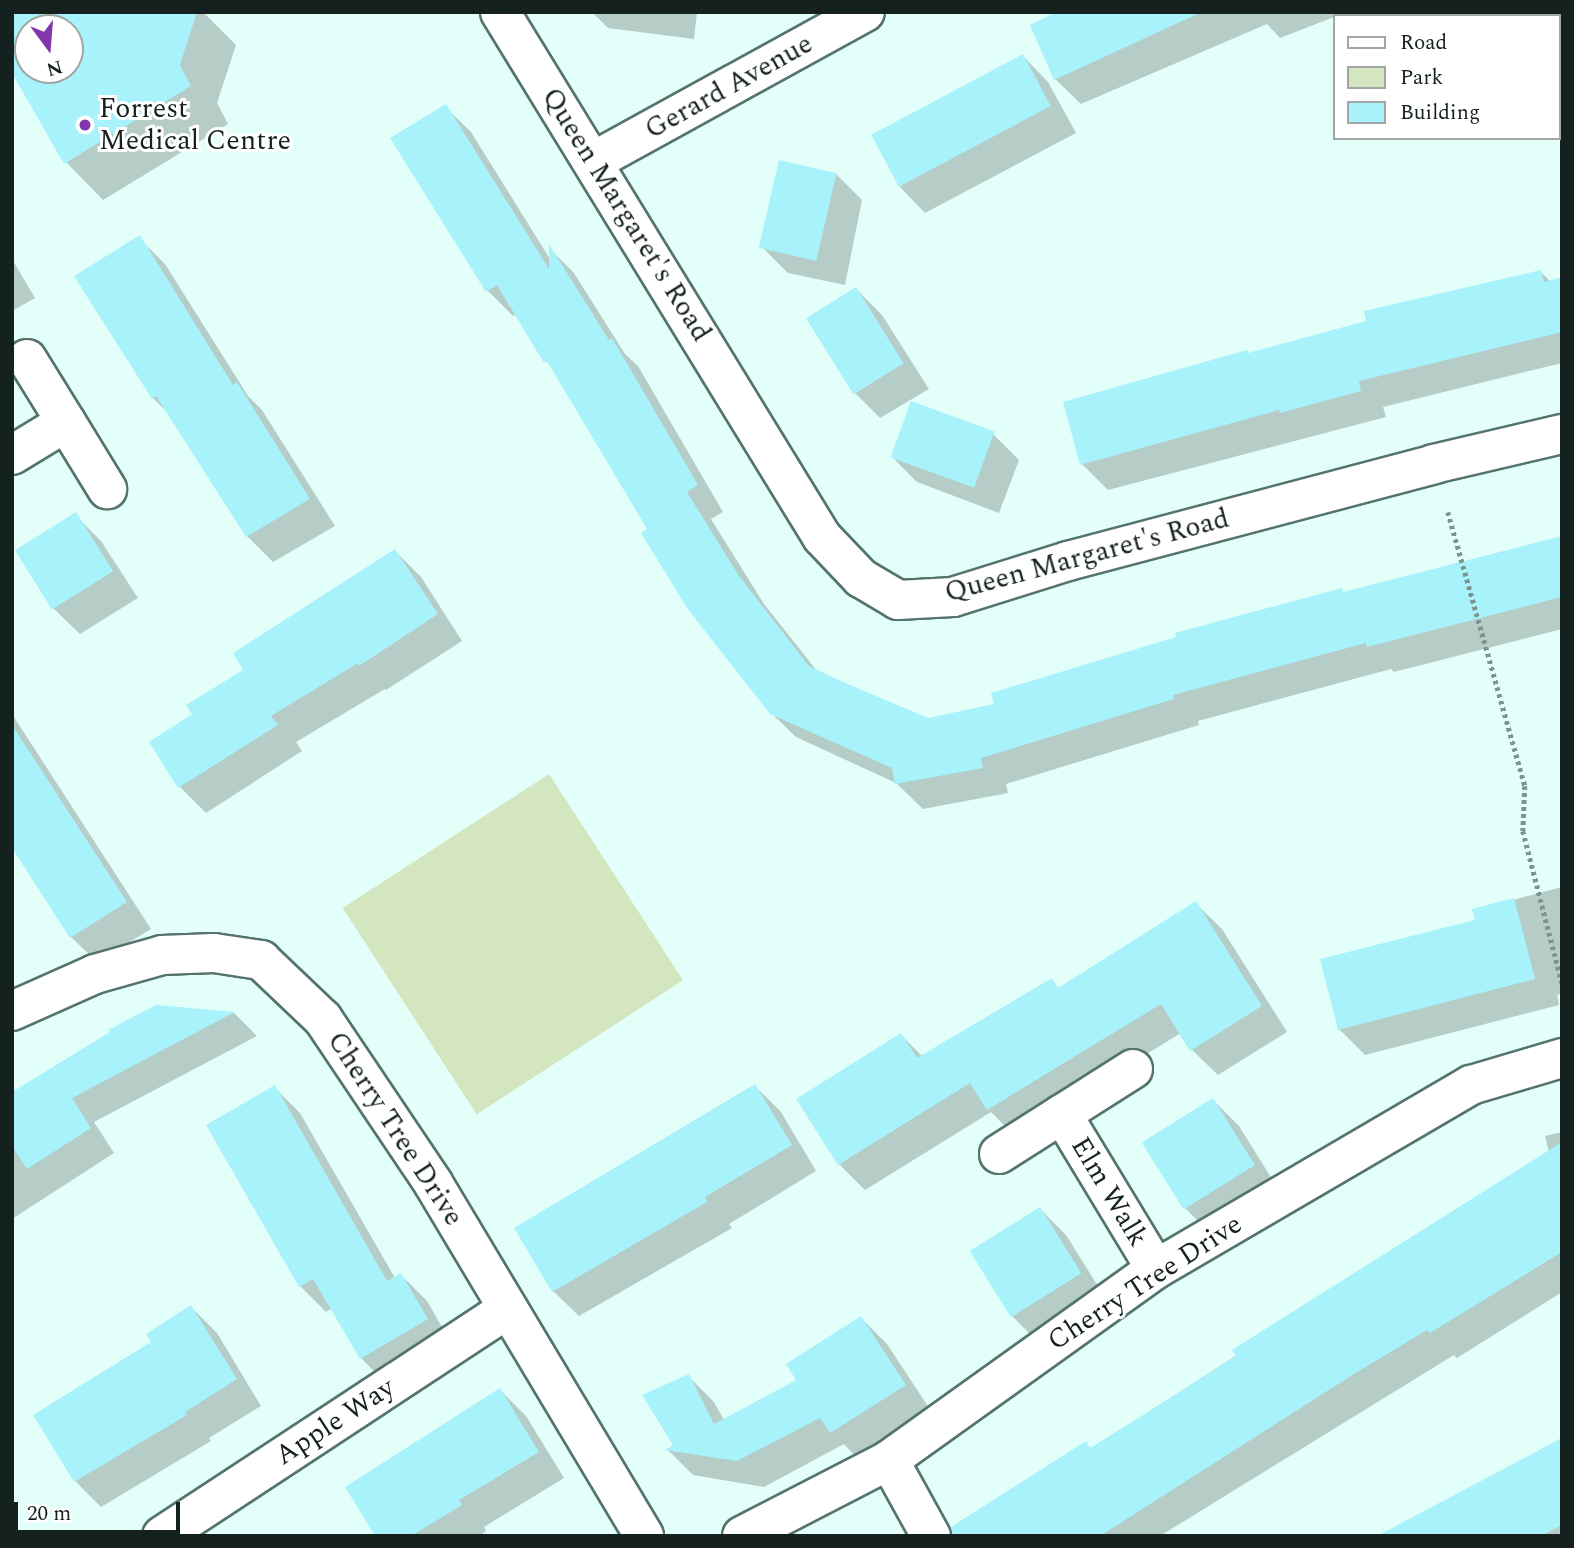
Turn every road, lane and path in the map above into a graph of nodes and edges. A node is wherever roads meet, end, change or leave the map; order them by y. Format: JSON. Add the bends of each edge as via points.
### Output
{"nodes":[{"id":1,"x":500,"y":12,"type":"edge"},
{"id":2,"x":864,"y":12,"type":"edge"},
{"id":3,"x":594,"y":161,"type":"junction"},
{"id":4,"x":27,"y":359,"type":"dead end"},
{"id":5,"x":66,"y":422,"type":"junction"},
{"id":6,"x":1562,"y":434,"type":"edge"},
{"id":7,"x":12,"y":455,"type":"edge"},
{"id":8,"x":1434,"y":464,"type":"junction"},
{"id":9,"x":107,"y":489,"type":"dead end"},
{"id":10,"x":1562,"y":983,"type":"edge"},
{"id":11,"x":12,"y":1011,"type":"edge"},
{"id":12,"x":1562,"y":1058,"type":"edge"},
{"id":13,"x":1133,"y":1069,"type":"dead end"},
{"id":14,"x":1062,"y":1114,"type":"junction"},
{"id":15,"x":999,"y":1154,"type":"dead end"},
{"id":16,"x":1156,"y":1269,"type":"junction"},
{"id":17,"x":508,"y":1309,"type":"junction"},
{"id":18,"x":889,"y":1460,"type":"junction"},
{"id":19,"x":162,"y":1536,"type":"edge"},
{"id":20,"x":644,"y":1536,"type":"edge"},
{"id":21,"x":742,"y":1536,"type":"edge"},
{"id":22,"x":931,"y":1536,"type":"edge"}],
"edges":[{"from":1,"to":3,"type":"street","name":"Queen Margaret's Road"},
{"from":2,"to":3,"type":"street","name":"Gerard Avenue"},
{"from":3,"to":8,"type":"street","name":"Queen Margaret's Road","via":[[822,537],[861,578],[898,600],[953,597],[1068,561]]},
{"from":4,"to":5,"type":"street"},
{"from":5,"to":7,"type":"street"},
{"from":5,"to":9,"type":"street"},
{"from":6,"to":8,"type":"street","name":"Queen Margaret's Road"},
{"from":8,"to":10,"type":"path","via":[[1525,786],[1523,831]]},
{"from":11,"to":17,"type":"street","name":"Cherry Tree Drive","via":[[95,974],[162,955],[214,953],[261,960],[323,1018],[433,1183]]},
{"from":12,"to":16,"type":"street","name":"Cherry Tree Drive","via":[[1471,1085]]},
{"from":13,"to":14,"type":"street","name":"Elm Walk"},
{"from":14,"to":15,"type":"street","name":"Elm Walk"},
{"from":14,"to":16,"type":"street","name":"Elm Walk"},
{"from":16,"to":18,"type":"street","name":"Cherry Tree Drive"},
{"from":17,"to":19,"type":"street","name":"Apple Way"},
{"from":17,"to":20,"type":"street","name":"Cherry Tree Drive"},
{"from":18,"to":21,"type":"street","name":"Cherry Tree Drive"},
{"from":18,"to":22,"type":"street"}]}
